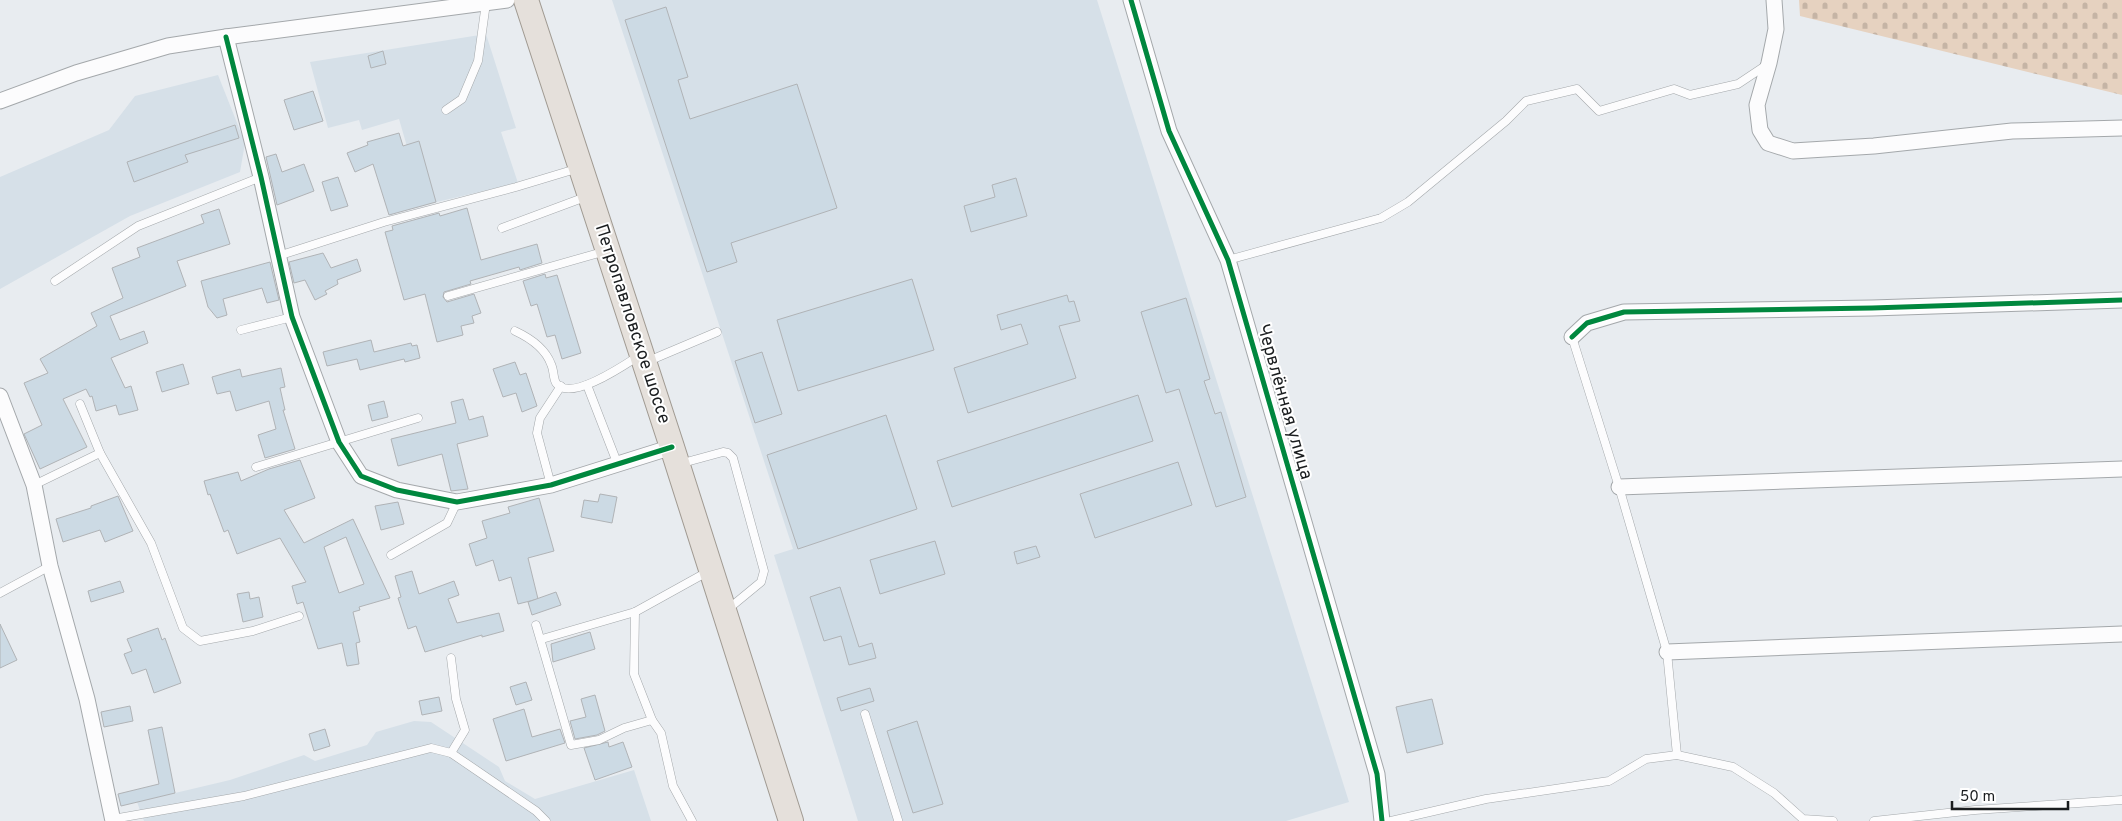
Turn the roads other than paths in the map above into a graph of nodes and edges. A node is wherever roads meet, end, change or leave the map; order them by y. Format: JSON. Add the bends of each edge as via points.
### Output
{"nodes":[{"id":1,"x":507,"y":0,"type":"edge"},
{"id":2,"x":526,"y":0,"type":"edge"},
{"id":3,"x":1131,"y":0,"type":"edge"},
{"id":4,"x":1774,"y":0,"type":"edge"},
{"id":5,"x":486,"y":3,"type":"junction"},
{"id":6,"x":226,"y":37,"type":"junction"},
{"id":7,"x":1769,"y":63,"type":"junction"},
{"id":8,"x":0,"y":101,"type":"edge"},
{"id":9,"x":446,"y":110,"type":"dead end"},
{"id":10,"x":2122,"y":128,"type":"edge"},
{"id":11,"x":580,"y":167,"type":"junction"},
{"id":12,"x":261,"y":177,"type":"junction"},
{"id":13,"x":590,"y":196,"type":"junction"},
{"id":14,"x":502,"y":228,"type":"dead end"},
{"id":15,"x":607,"y":250,"type":"junction"},
{"id":16,"x":278,"y":256,"type":"junction"},
{"id":17,"x":1228,"y":260,"type":"junction"},
{"id":18,"x":55,"y":281,"type":"dead end"},
{"id":19,"x":448,"y":296,"type":"dead end"},
{"id":20,"x":2122,"y":300,"type":"edge"},
{"id":21,"x":292,"y":316,"type":"junction"},
{"id":22,"x":241,"y":330,"type":"dead end"},
{"id":23,"x":515,"y":331,"type":"dead end"},
{"id":24,"x":717,"y":332,"type":"dead end"},
{"id":25,"x":1572,"y":336,"type":"joint"},
{"id":26,"x":643,"y":359,"type":"junction"},
{"id":27,"x":587,"y":385,"type":"junction"},
{"id":28,"x":561,"y":386,"type":"junction"},
{"id":29,"x":0,"y":396,"type":"edge"},
{"id":30,"x":80,"y":404,"type":"dead end"},
{"id":31,"x":418,"y":418,"type":"dead end"},
{"id":32,"x":339,"y":442,"type":"junction"},
{"id":33,"x":100,"y":454,"type":"junction"},
{"id":34,"x":675,"y":455,"type":"junction"},
{"id":35,"x":618,"y":465,"type":"junction"},
{"id":36,"x":256,"y":467,"type":"dead end"},
{"id":37,"x":2122,"y":469,"type":"edge"},
{"id":38,"x":551,"y":484,"type":"junction"},
{"id":39,"x":34,"y":485,"type":"junction"},
{"id":40,"x":1619,"y":487,"type":"junction"},
{"id":41,"x":457,"y":502,"type":"junction"},
{"id":42,"x":391,"y":555,"type":"dead end"},
{"id":43,"x":50,"y":566,"type":"junction"},
{"id":44,"x":710,"y":570,"type":"junction"},
{"id":45,"x":0,"y":594,"type":"edge"},
{"id":46,"x":635,"y":612,"type":"junction"},
{"id":47,"x":724,"y":613,"type":"junction"},
{"id":48,"x":298,"y":616,"type":"dead end"},
{"id":49,"x":536,"y":625,"type":"dead end"},
{"id":50,"x":2122,"y":634,"type":"edge"},
{"id":51,"x":542,"y":639,"type":"junction"},
{"id":52,"x":1667,"y":652,"type":"junction"},
{"id":53,"x":451,"y":658,"type":"dead end"},
{"id":54,"x":865,"y":714,"type":"dead end"},
{"id":55,"x":652,"y":720,"type":"junction"},
{"id":56,"x":451,"y":753,"type":"junction"},
{"id":57,"x":1677,"y":755,"type":"junction"},
{"id":58,"x":2122,"y":800,"type":"edge"},
{"id":59,"x":113,"y":820,"type":"edge"},
{"id":60,"x":898,"y":820,"type":"dead end"},
{"id":61,"x":546,"y":821,"type":"edge"},
{"id":62,"x":692,"y":821,"type":"edge"},
{"id":63,"x":791,"y":821,"type":"edge"},
{"id":64,"x":1382,"y":821,"type":"edge"},
{"id":65,"x":1391,"y":821,"type":"edge"},
{"id":66,"x":1833,"y":821,"type":"edge"},
{"id":67,"x":1874,"y":821,"type":"edge"}],
"edges":[{"from":1,"to":5,"type":"street"},
{"from":2,"to":11,"type":"main road","name":"Петропавловское шоссе"},
{"from":3,"to":17,"type":"street","name":"Червлённая улица","via":[[1169,132]]},
{"from":4,"to":7,"type":"street","via":[[1776,29]]},
{"from":5,"to":6,"type":"street"},
{"from":5,"to":9,"type":"lane","via":[[478,61],[462,99]]},
{"from":6,"to":8,"type":"street","via":[[168,46],[76,73]]},
{"from":6,"to":12,"type":"street"},
{"from":7,"to":10,"type":"street","via":[[1757,105],[1760,130],[1768,143],[1793,151],[2012,131]]},
{"from":7,"to":17,"type":"lane","via":[[1738,84],[1690,96],[1674,89],[1599,111],[1577,89],[1526,101],[1408,202],[1381,218]]},
{"from":11,"to":13,"type":"main road","name":"Петропавловское шоссе"},
{"from":11,"to":16,"type":"lane","via":[[384,222]]},
{"from":12,"to":16,"type":"street"},
{"from":12,"to":18,"type":"lane","via":[[138,226]]},
{"from":13,"to":14,"type":"lane"},
{"from":13,"to":15,"type":"main road","name":"Петропавловское шоссе"},
{"from":15,"to":19,"type":"lane"},
{"from":15,"to":26,"type":"main road","name":"Петропавловское шоссе"},
{"from":16,"to":21,"type":"street"},
{"from":17,"to":64,"type":"street","name":"Червлённая улица","via":[[1377,774]]},
{"from":20,"to":25,"type":"street","via":[[1624,312],[1587,322]]},
{"from":21,"to":22,"type":"lane"},
{"from":21,"to":32,"type":"street"},
{"from":23,"to":28,"type":"lane","via":[[534,340],[551,363],[556,382]]},
{"from":24,"to":26,"type":"lane"},
{"from":25,"to":40,"type":"lane"},
{"from":26,"to":27,"type":"lane"},
{"from":26,"to":34,"type":"main road","name":"Петропавловское шоссе"},
{"from":27,"to":28,"type":"lane"},
{"from":27,"to":35,"type":"lane"},
{"from":28,"to":38,"type":"lane","via":[[538,425]]},
{"from":29,"to":39,"type":"street"},
{"from":30,"to":33,"type":"lane"},
{"from":31,"to":32,"type":"lane"},
{"from":32,"to":36,"type":"lane"},
{"from":32,"to":41,"type":"street","via":[[361,476],[397,490]]},
{"from":33,"to":39,"type":"lane"},
{"from":33,"to":48,"type":"lane","via":[[150,543],[183,628],[200,641],[253,631]]},
{"from":34,"to":35,"type":"street"},
{"from":34,"to":44,"type":"main road","name":"Петропавловское шоссе"},
{"from":34,"to":47,"type":"lane","via":[[723,452],[733,458],[764,571],[761,582]]},
{"from":35,"to":38,"type":"street"},
{"from":37,"to":40,"type":"street"},
{"from":38,"to":41,"type":"street"},
{"from":39,"to":43,"type":"street"},
{"from":40,"to":52,"type":"lane"},
{"from":41,"to":42,"type":"lane","via":[[447,523]]},
{"from":43,"to":45,"type":"lane"},
{"from":43,"to":59,"type":"street","via":[[86,700]]},
{"from":44,"to":46,"type":"lane"},
{"from":44,"to":47,"type":"main road","name":"Петропавловское шоссе"},
{"from":46,"to":51,"type":"lane"},
{"from":46,"to":55,"type":"lane","via":[[634,674]]},
{"from":47,"to":63,"type":"main road","name":"Петропавловское шоссе"},
{"from":49,"to":51,"type":"lane"},
{"from":50,"to":52,"type":"street"},
{"from":51,"to":55,"type":"lane","via":[[571,745],[599,740]]},
{"from":52,"to":57,"type":"lane"},
{"from":53,"to":56,"type":"lane","via":[[456,699],[465,730]]},
{"from":54,"to":60,"type":"lane"},
{"from":55,"to":62,"type":"lane","via":[[661,733],[673,786]]},
{"from":56,"to":59,"type":"lane","via":[[431,748],[244,796]]},
{"from":56,"to":61,"type":"lane"},
{"from":57,"to":65,"type":"lane","via":[[1646,759],[1609,781],[1486,798]]},
{"from":57,"to":66,"type":"lane","via":[[1733,767],[1774,793],[1802,819]]},
{"from":58,"to":67,"type":"lane"}]}
